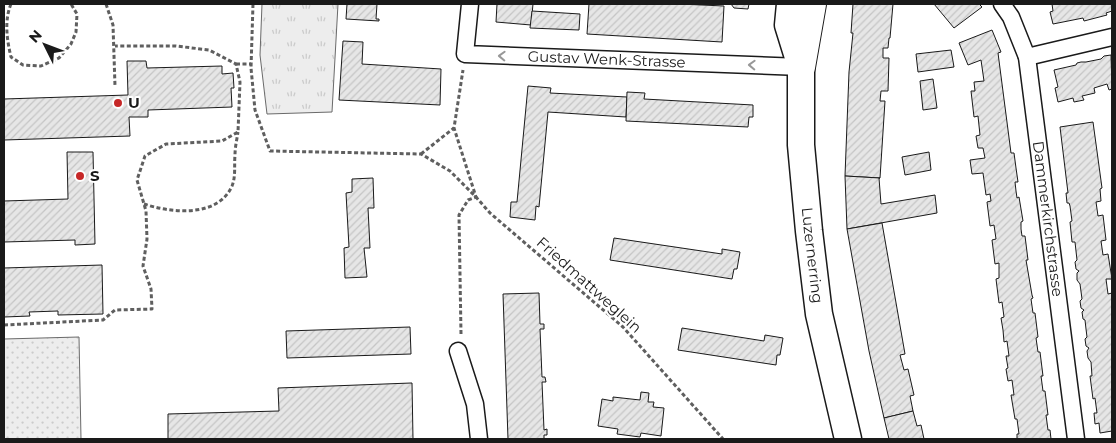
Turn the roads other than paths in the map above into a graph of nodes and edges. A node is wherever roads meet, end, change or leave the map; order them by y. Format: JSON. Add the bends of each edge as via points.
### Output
{"nodes":[{"id":1,"x":470,"y":4,"type":"edge"},
{"id":2,"x":790,"y":4,"type":"edge"},
{"id":3,"x":804,"y":4,"type":"edge"},
{"id":4,"x":812,"y":4,"type":"edge"},
{"id":5,"x":825,"y":4,"type":"edge"},
{"id":6,"x":1002,"y":4,"type":"edge"},
{"id":7,"x":1112,"y":37,"type":"edge"},
{"id":8,"x":1027,"y":57,"type":"junction"},
{"id":9,"x":801,"y":67,"type":"junction"},
{"id":10,"x":458,"y":351,"type":"road end"},
{"id":11,"x":479,"y":439,"type":"edge"},
{"id":12,"x":848,"y":439,"type":"edge"},
{"id":13,"x":1076,"y":439,"type":"edge"}],
"edges":[{"from":9,"to":1,"type":"street","name":"Gustav Wenk-Strasse","one_way":true,"via":[[465,54]]},
{"from":2,"to":9,"type":"main road","name":"Luzernerring","via":[[788,25]]},
{"from":3,"to":9,"type":"highway"},
{"from":4,"to":9,"type":"highway"},
{"from":5,"to":9,"type":"main road","name":"Luzernerring","via":[[818,34]]},
{"from":6,"to":8,"type":"street","name":"Dammerkirchstrasse"},
{"from":7,"to":8,"type":"street"},
{"from":8,"to":13,"type":"street","name":"Dammerkirchstrasse"},
{"from":9,"to":12,"type":"main road","name":"Luzernerring","via":[[801,145],[819,314]]},
{"from":10,"to":11,"type":"street","via":[[475,404]]}]}
